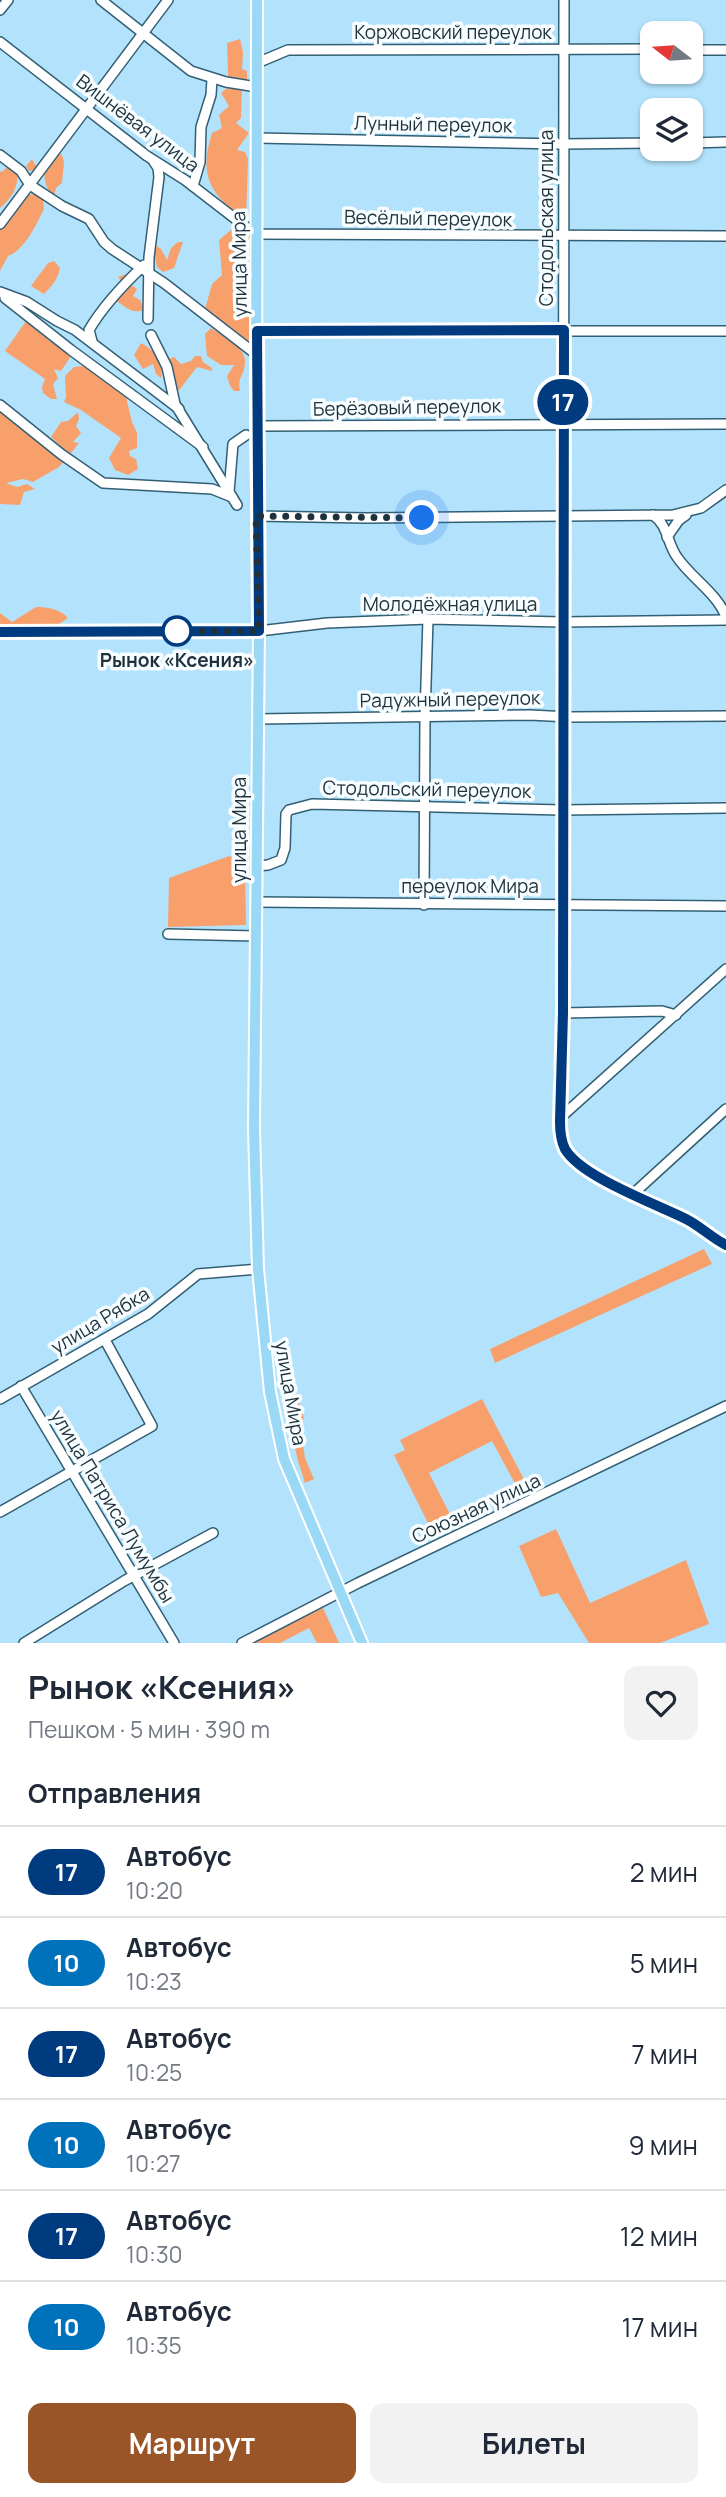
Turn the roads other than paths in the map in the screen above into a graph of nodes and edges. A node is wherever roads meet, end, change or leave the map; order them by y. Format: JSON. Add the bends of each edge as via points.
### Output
{"nodes":[{"id":1,"x":8,"y":0,"type":"edge"},
{"id":2,"x":101,"y":0,"type":"edge"},
{"id":3,"x":169,"y":0,"type":"edge"},
{"id":4,"x":257,"y":0,"type":"edge"},
{"id":5,"x":564,"y":0,"type":"edge"},
{"id":6,"x":112,"y":4,"type":"edge"},
{"id":7,"x":0,"y":10,"type":"edge"},
{"id":8,"x":144,"y":35,"type":"junction"},
{"id":9,"x":0,"y":42,"type":"edge"},
{"id":10,"x":563,"y":49,"type":"junction"},
{"id":11,"x":640,"y":49,"type":"edge"},
{"id":12,"x":704,"y":50,"type":"edge"},
{"id":13,"x":726,"y":50,"type":"edge"},
{"id":14,"x":257,"y":63,"type":"junction"},
{"id":15,"x":212,"y":79,"type":"junction"},
{"id":16,"x":257,"y":87,"type":"junction"},
{"id":17,"x":86,"y":108,"type":"junction"},
{"id":18,"x":256,"y":138,"type":"junction"},
{"id":19,"x":726,"y":142,"type":"edge"},
{"id":20,"x":640,"y":143,"type":"edge"},
{"id":21,"x":703,"y":143,"type":"edge"},
{"id":22,"x":563,"y":144,"type":"junction"},
{"id":23,"x":0,"y":155,"type":"edge"},
{"id":24,"x":147,"y":156,"type":"junction"},
{"id":25,"x":30,"y":185,"type":"junction"},
{"id":26,"x":192,"y":186,"type":"junction"},
{"id":27,"x":0,"y":224,"type":"edge"},
{"id":28,"x":255,"y":234,"type":"junction"},
{"id":29,"x":726,"y":236,"type":"edge"},
{"id":30,"x":563,"y":237,"type":"junction"},
{"id":31,"x":145,"y":270,"type":"junction"},
{"id":32,"x":4,"y":296,"type":"edge"},
{"id":33,"x":148,"y":319,"type":"dead end"},
{"id":34,"x":564,"y":330,"type":"junction"},
{"id":35,"x":257,"y":331,"type":"junction"},
{"id":36,"x":726,"y":331,"type":"edge"},
{"id":37,"x":151,"y":335,"type":"dead end"},
{"id":38,"x":93,"y":343,"type":"junction"},
{"id":39,"x":257,"y":355,"type":"junction"},
{"id":40,"x":0,"y":405,"type":"edge"},
{"id":41,"x":179,"y":410,"type":"junction"},
{"id":42,"x":563,"y":423,"type":"junction"},
{"id":43,"x":726,"y":424,"type":"edge"},
{"id":44,"x":256,"y":426,"type":"junction"},
{"id":45,"x":246,"y":435,"type":"dead end"},
{"id":46,"x":203,"y":447,"type":"junction"},
{"id":47,"x":726,"y":489,"type":"edge"},
{"id":48,"x":232,"y":498,"type":"junction"},
{"id":49,"x":693,"y":511,"type":"junction"},
{"id":50,"x":653,"y":515,"type":"junction"},
{"id":51,"x":256,"y":516,"type":"junction"},
{"id":52,"x":562,"y":518,"type":"junction"},
{"id":53,"x":667,"y":537,"type":"junction"},
{"id":54,"x":428,"y":619,"type":"junction"},
{"id":55,"x":726,"y":619,"type":"edge"},
{"id":56,"x":562,"y":622,"type":"junction"},
{"id":57,"x":259,"y":631,"type":"junction"},
{"id":58,"x":0,"y":632,"type":"edge"},
{"id":59,"x":425,"y":716,"type":"junction"},
{"id":60,"x":562,"y":716,"type":"junction"},
{"id":61,"x":726,"y":716,"type":"edge"},
{"id":62,"x":258,"y":719,"type":"junction"},
{"id":63,"x":424,"y":806,"type":"junction"},
{"id":64,"x":726,"y":808,"type":"edge"},
{"id":65,"x":562,"y":810,"type":"junction"},
{"id":66,"x":256,"y":866,"type":"junction"},
{"id":67,"x":256,"y":902,"type":"junction"},
{"id":68,"x":563,"y":903,"type":"junction"},
{"id":69,"x":424,"y":905,"type":"junction"},
{"id":70,"x":726,"y":906,"type":"edge"},
{"id":71,"x":168,"y":934,"type":"dead end"},
{"id":72,"x":256,"y":936,"type":"junction"},
{"id":73,"x":726,"y":969,"type":"edge"},
{"id":74,"x":563,"y":1013,"type":"junction"},
{"id":75,"x":676,"y":1014,"type":"junction"},
{"id":76,"x":726,"y":1109,"type":"edge"},
{"id":77,"x":560,"y":1118,"type":"junction"},
{"id":78,"x":633,"y":1194,"type":"junction"},
{"id":79,"x":726,"y":1245,"type":"edge"},
{"id":80,"x":258,"y":1269,"type":"junction"},
{"id":81,"x":105,"y":1339,"type":"junction"},
{"id":82,"x":22,"y":1387,"type":"junction"},
{"id":83,"x":0,"y":1399,"type":"edge"},
{"id":84,"x":726,"y":1406,"type":"edge"},
{"id":85,"x":71,"y":1471,"type":"junction"},
{"id":86,"x":0,"y":1512,"type":"edge"},
{"id":87,"x":213,"y":1532,"type":"dead end"},
{"id":88,"x":133,"y":1576,"type":"junction"},
{"id":89,"x":342,"y":1592,"type":"junction"},
{"id":90,"x":24,"y":1643,"type":"edge"},
{"id":91,"x":174,"y":1643,"type":"edge"},
{"id":92,"x":242,"y":1643,"type":"edge"},
{"id":93,"x":362,"y":1643,"type":"edge"}],
"edges":[{"from":1,"to":7,"type":"street"},
{"from":2,"to":6,"type":"street"},
{"from":3,"to":8,"type":"street"},
{"from":4,"to":14,"type":"main road","name":"улица Мира"},
{"from":5,"to":10,"type":"street","name":"Стодольская улица"},
{"from":6,"to":8,"type":"street"},
{"from":8,"to":15,"type":"street","via":[[191,71]]},
{"from":8,"to":17,"type":"street"},
{"from":9,"to":17,"type":"street","name":"Вишнёвая улица"},
{"from":10,"to":11,"type":"street","name":"Коржовский переулок"},
{"from":10,"to":14,"type":"street","name":"Коржовский переулок","via":[[288,50]]},
{"from":10,"to":22,"type":"street","name":"Стодольская улица"},
{"from":12,"to":13,"type":"street"},
{"from":14,"to":16,"type":"main road","name":"улица Мира"},
{"from":15,"to":16,"type":"street"},
{"from":15,"to":26,"type":"street"},
{"from":16,"to":18,"type":"main road","name":"улица Мира"},
{"from":17,"to":24,"type":"street","name":"Вишнёвая улица"},
{"from":17,"to":25,"type":"street"},
{"from":18,"to":22,"type":"street","name":"Лунный переулок"},
{"from":18,"to":28,"type":"main road","name":"улица Мира"},
{"from":19,"to":21,"type":"street"},
{"from":20,"to":22,"type":"street","name":"Лунный переулок"},
{"from":22,"to":30,"type":"street","name":"Стодольская улица"},
{"from":23,"to":25,"type":"street","via":[[21,171]]},
{"from":24,"to":26,"type":"street","name":"Вишнёвая улица"},
{"from":24,"to":31,"type":"street","via":[[159,177]]},
{"from":25,"to":27,"type":"street"},
{"from":25,"to":31,"type":"street","via":[[89,219],[104,242]]},
{"from":26,"to":28,"type":"street","name":"Вишнёвая улица"},
{"from":28,"to":30,"type":"street","name":"Весёлый переулок"},
{"from":28,"to":35,"type":"main road","name":"улица Мира"},
{"from":29,"to":30,"type":"street","name":"Весёлый переулок"},
{"from":30,"to":34,"type":"street","name":"Стодольская улица"},
{"from":31,"to":33,"type":"street"},
{"from":31,"to":38,"type":"street","via":[[92,324]]},
{"from":31,"to":39,"type":"street"},
{"from":32,"to":38,"type":"street","via":[[33,305]]},
{"from":32,"to":46,"type":"street"},
{"from":34,"to":35,"type":"street"},
{"from":34,"to":36,"type":"street"},
{"from":34,"to":42,"type":"street","name":"Стодольская улица"},
{"from":35,"to":39,"type":"main road","name":"улица Мира"},
{"from":37,"to":41,"type":"street","via":[[167,367]]},
{"from":38,"to":41,"type":"street"},
{"from":39,"to":44,"type":"main road","name":"улица Мира"},
{"from":40,"to":48,"type":"street","via":[[103,482],[212,489]]},
{"from":41,"to":46,"type":"street"},
{"from":42,"to":43,"type":"street","name":"Берёзовый переулок"},
{"from":42,"to":44,"type":"street","name":"Берёзовый переулок"},
{"from":42,"to":52,"type":"street","name":"Стодольская улица"},
{"from":44,"to":51,"type":"main road","name":"улица Мира"},
{"from":45,"to":48,"type":"street","via":[[233,444]]},
{"from":46,"to":48,"type":"street"},
{"from":47,"to":49,"type":"street"},
{"from":49,"to":50,"type":"street"},
{"from":49,"to":53,"type":"street","via":[[679,520]]},
{"from":50,"to":52,"type":"street"},
{"from":50,"to":53,"type":"street"},
{"from":51,"to":52,"type":"street"},
{"from":51,"to":57,"type":"main road","name":"улица Мира"},
{"from":52,"to":56,"type":"street","name":"Стодольская улица"},
{"from":53,"to":55,"type":"street","via":[[677,558],[720,605]]},
{"from":54,"to":56,"type":"street","name":"Молодёжная улица"},
{"from":54,"to":57,"type":"street","name":"Молодёжная улица"},
{"from":54,"to":59,"type":"street"},
{"from":55,"to":56,"type":"street","name":"Молодёжная улица"},
{"from":56,"to":60,"type":"street","name":"Стодольская улица"},
{"from":57,"to":58,"type":"main road"},
{"from":57,"to":62,"type":"main road","name":"улица Мира"},
{"from":59,"to":60,"type":"street","name":"Радужный переулок"},
{"from":59,"to":62,"type":"street","name":"Радужный переулок"},
{"from":59,"to":63,"type":"street"},
{"from":60,"to":61,"type":"street","name":"Радужный переулок"},
{"from":60,"to":65,"type":"street","name":"Стодольская улица"},
{"from":62,"to":66,"type":"main road","name":"улица Мира"},
{"from":63,"to":65,"type":"street","name":"Стодольский переулок"},
{"from":63,"to":66,"type":"street","name":"Стодольский переулок","via":[[299,806],[286,814],[281,860]]},
{"from":63,"to":69,"type":"street"},
{"from":64,"to":65,"type":"street","name":"Стодольский переулок"},
{"from":65,"to":68,"type":"street","name":"Стодольская улица"},
{"from":66,"to":67,"type":"main road","name":"улица Мира"},
{"from":67,"to":69,"type":"street","name":"переулок Мира"},
{"from":67,"to":72,"type":"main road","name":"улица Мира"},
{"from":68,"to":69,"type":"street","name":"переулок Мира"},
{"from":68,"to":70,"type":"street","name":"переулок Мира"},
{"from":68,"to":74,"type":"street","name":"Стодольская улица"},
{"from":71,"to":72,"type":"street"},
{"from":72,"to":80,"type":"main road","name":"улица Мира"},
{"from":73,"to":75,"type":"street"},
{"from":74,"to":75,"type":"street"},
{"from":74,"to":77,"type":"street","name":"Стодольская улица"},
{"from":75,"to":77,"type":"street"},
{"from":76,"to":78,"type":"street"},
{"from":77,"to":78,"type":"street","name":"Стодольская улица","via":[[566,1149],[587,1169]]},
{"from":78,"to":79,"type":"street"},
{"from":80,"to":81,"type":"street","name":"улица Рябка","via":[[198,1274],[148,1314]]},
{"from":80,"to":89,"type":"main road","name":"улица Мира","via":[[270,1392],[284,1459]]},
{"from":81,"to":82,"type":"street","name":"улица Рябка"},
{"from":81,"to":85,"type":"street","via":[[152,1426]]},
{"from":82,"to":83,"type":"street","name":"улица Рябка"},
{"from":82,"to":85,"type":"street","name":"улица Патриса Лумумбы"},
{"from":84,"to":89,"type":"street","name":"Союзная улица"},
{"from":85,"to":86,"type":"street"},
{"from":85,"to":88,"type":"street","name":"улица Патриса Лумумбы"},
{"from":87,"to":88,"type":"street"},
{"from":88,"to":90,"type":"street"},
{"from":88,"to":91,"type":"street","name":"улица Патриса Лумумбы"},
{"from":89,"to":92,"type":"street","name":"Союзная улица"},
{"from":89,"to":93,"type":"main road","name":"улица Мира"}]}
